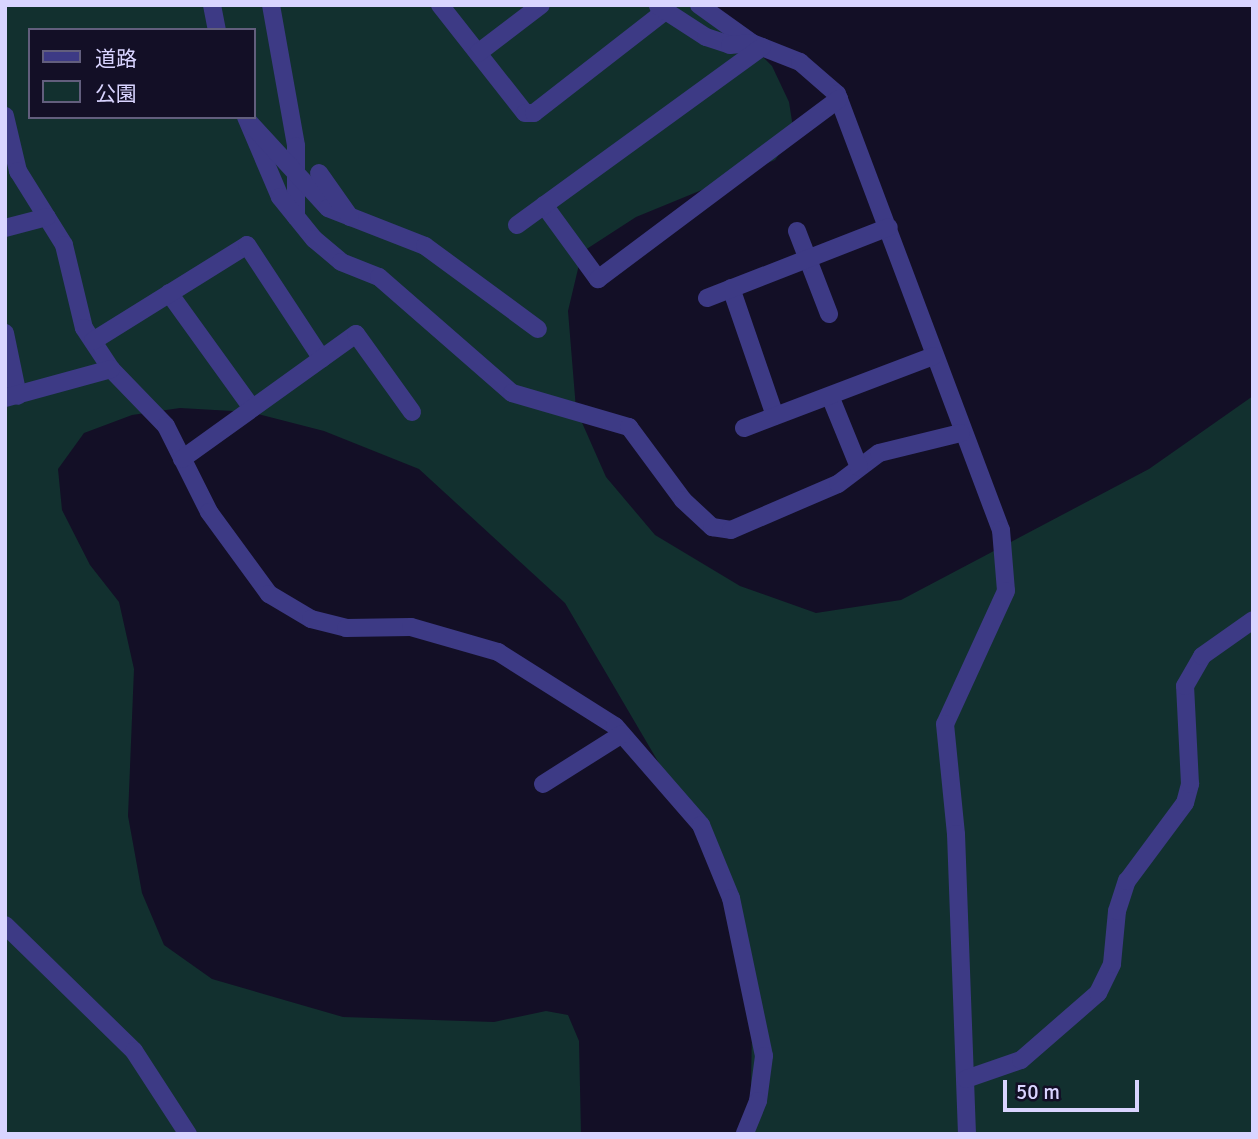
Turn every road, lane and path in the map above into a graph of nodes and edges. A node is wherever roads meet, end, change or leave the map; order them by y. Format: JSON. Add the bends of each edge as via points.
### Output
{"nodes":[{"id":1,"x":212,"y":5,"type":"edge"},
{"id":2,"x":271,"y":5,"type":"edge"},
{"id":3,"x":440,"y":5,"type":"edge"},
{"id":4,"x":541,"y":5,"type":"edge"},
{"id":5,"x":661,"y":8,"type":"edge"},
{"id":6,"x":708,"y":8,"type":"edge"},
{"id":7,"x":217,"y":28,"type":"edge"},
{"id":8,"x":757,"y":45,"type":"junction"},
{"id":9,"x":478,"y":53,"type":"junction"},
{"id":10,"x":839,"y":99,"type":"junction"},
{"id":11,"x":5,"y":117,"type":"edge"},
{"id":12,"x":247,"y":119,"type":"edge"},
{"id":13,"x":319,"y":173,"type":"dead end"},
{"id":14,"x":296,"y":176,"type":"junction"},
{"id":15,"x":544,"y":205,"type":"junction"},
{"id":16,"x":47,"y":217,"type":"junction"},
{"id":17,"x":296,"y":217,"type":"junction"},
{"id":18,"x":350,"y":217,"type":"junction"},
{"id":19,"x":516,"y":225,"type":"dead end"},
{"id":20,"x":889,"y":227,"type":"junction"},
{"id":21,"x":5,"y":228,"type":"edge"},
{"id":22,"x":797,"y":231,"type":"dead end"},
{"id":23,"x":807,"y":259,"type":"junction"},
{"id":24,"x":731,"y":288,"type":"junction"},
{"id":25,"x":169,"y":293,"type":"junction"},
{"id":26,"x":707,"y":298,"type":"dead end"},
{"id":27,"x":829,"y":314,"type":"dead end"},
{"id":28,"x":538,"y":329,"type":"dead end"},
{"id":29,"x":5,"y":333,"type":"edge"},
{"id":30,"x":93,"y":341,"type":"junction"},
{"id":31,"x":934,"y":356,"type":"junction"},
{"id":32,"x":322,"y":359,"type":"junction"},
{"id":33,"x":111,"y":369,"type":"junction"},
{"id":34,"x":830,"y":396,"type":"junction"},
{"id":35,"x":11,"y":397,"type":"edge"},
{"id":36,"x":252,"y":408,"type":"junction"},
{"id":37,"x":412,"y":412,"type":"dead end"},
{"id":38,"x":775,"y":416,"type":"junction"},
{"id":39,"x":744,"y":428,"type":"dead end"},
{"id":40,"x":961,"y":433,"type":"junction"},
{"id":41,"x":182,"y":458,"type":"junction"},
{"id":42,"x":859,"y":467,"type":"junction"},
{"id":43,"x":1253,"y":620,"type":"edge"},
{"id":44,"x":622,"y":734,"type":"junction"},
{"id":45,"x":543,"y":784,"type":"dead end"},
{"id":46,"x":5,"y":925,"type":"edge"},
{"id":47,"x":966,"y":1079,"type":"junction"},
{"id":48,"x":188,"y":1134,"type":"edge"},
{"id":49,"x":745,"y":1134,"type":"edge"},
{"id":50,"x":967,"y":1134,"type":"edge"}],
"edges":[{"from":1,"to":7,"type":"street"},
{"from":2,"to":14,"type":"street","via":[[296,146]]},
{"from":3,"to":9,"type":"street"},
{"from":4,"to":9,"type":"street"},
{"from":5,"to":8,"type":"street","via":[[706,37],[730,45]]},
{"from":5,"to":9,"type":"street","via":[[534,113],[526,113]]},
{"from":6,"to":8,"type":"street"},
{"from":8,"to":10,"type":"street","via":[[800,62]]},
{"from":8,"to":15,"type":"street"},
{"from":10,"to":15,"type":"street","via":[[598,279]]},
{"from":10,"to":20,"type":"street"},
{"from":11,"to":16,"type":"street","via":[[18,171]]},
{"from":12,"to":14,"type":"street"},
{"from":12,"to":17,"type":"street","via":[[281,197]]},
{"from":13,"to":18,"type":"street"},
{"from":14,"to":17,"type":"street"},
{"from":14,"to":18,"type":"street","via":[[328,208]]},
{"from":15,"to":19,"type":"street"},
{"from":16,"to":21,"type":"street"},
{"from":16,"to":30,"type":"street","via":[[64,245],[72,292]]},
{"from":17,"to":42,"type":"street","via":[[332,254],[379,277],[512,393],[629,427],[683,499],[712,527],[731,530],[838,484]]},
{"from":18,"to":28,"type":"street","via":[[425,246]]},
{"from":20,"to":23,"type":"street"},
{"from":20,"to":31,"type":"street"},
{"from":22,"to":23,"type":"street"},
{"from":23,"to":24,"type":"street"},
{"from":23,"to":27,"type":"street"},
{"from":24,"to":26,"type":"street"},
{"from":24,"to":38,"type":"street","via":[[757,338]]},
{"from":25,"to":30,"type":"street"},
{"from":25,"to":32,"type":"street","via":[[247,245]]},
{"from":25,"to":36,"type":"street"},
{"from":29,"to":35,"type":"street"},
{"from":30,"to":33,"type":"street"},
{"from":31,"to":34,"type":"street"},
{"from":31,"to":40,"type":"street"},
{"from":32,"to":36,"type":"street"},
{"from":32,"to":37,"type":"street","via":[[356,334]]},
{"from":33,"to":35,"type":"street"},
{"from":33,"to":41,"type":"street","via":[[166,426]]},
{"from":34,"to":38,"type":"street"},
{"from":34,"to":42,"type":"street"},
{"from":36,"to":41,"type":"street"},
{"from":38,"to":39,"type":"street"},
{"from":40,"to":42,"type":"street","via":[[879,453]]},
{"from":40,"to":47,"type":"street","via":[[1002,530],[1006,591],[945,724],[956,834]]},
{"from":41,"to":44,"type":"street","via":[[209,512],[270,594],[311,619],[346,628],[411,627],[498,652]]},
{"from":43,"to":47,"type":"street","via":[[1202,656],[1185,686],[1190,784],[1185,803],[1127,881],[1117,911],[1112,964],[1098,993],[1021,1060]]},
{"from":44,"to":45,"type":"street"},
{"from":44,"to":49,"type":"street","via":[[701,825],[731,898],[764,1056],[758,1101]]},
{"from":46,"to":48,"type":"street","via":[[134,1051]]},
{"from":47,"to":50,"type":"street"}]}
